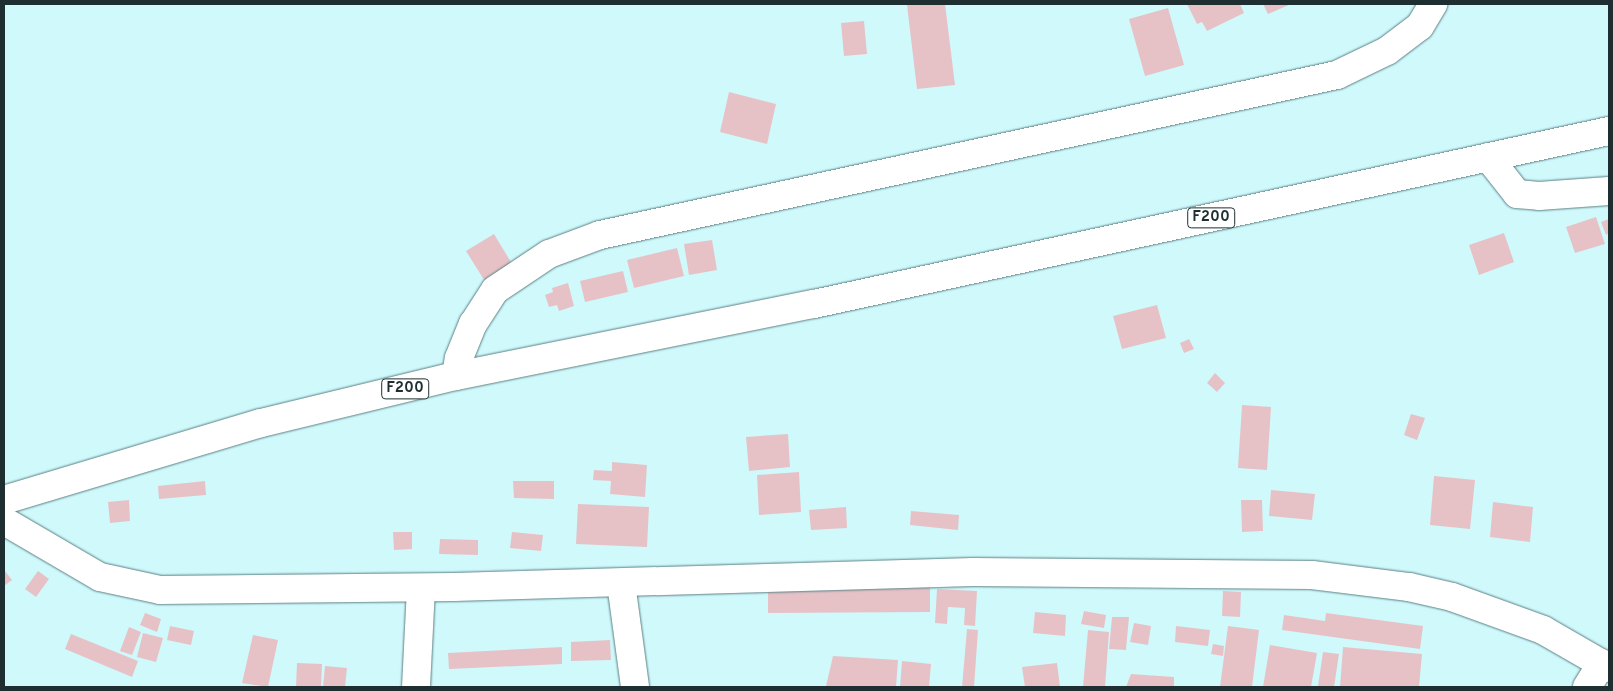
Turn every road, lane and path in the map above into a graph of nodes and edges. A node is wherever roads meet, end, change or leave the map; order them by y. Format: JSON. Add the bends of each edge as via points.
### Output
{"nodes":[{"id":1,"x":1433,"y":4,"type":"edge"},
{"id":2,"x":1609,"y":131,"type":"edge"},
{"id":3,"x":1488,"y":157,"type":"junction"},
{"id":4,"x":1609,"y":191,"type":"edge"},
{"id":5,"x":456,"y":376,"type":"junction"},
{"id":6,"x":4,"y":500,"type":"edge"},
{"id":7,"x":4,"y":521,"type":"edge"},
{"id":8,"x":621,"y":583,"type":"junction"},
{"id":9,"x":421,"y":588,"type":"junction"},
{"id":10,"x":1606,"y":666,"type":"edge"},
{"id":11,"x":416,"y":687,"type":"edge"},
{"id":12,"x":635,"y":687,"type":"edge"},
{"id":13,"x":1587,"y":687,"type":"edge"}],
"edges":[{"from":1,"to":5,"type":"street","via":[[1420,26],[1387,51],[1337,75],[600,235],[548,254],[495,290],[473,324],[459,358]]},
{"from":2,"to":3,"type":"street","number":"F200"},
{"from":3,"to":4,"type":"street","via":[[1517,194],[1539,196]]},
{"from":3,"to":5,"type":"street","number":"F200","via":[[814,304]]},
{"from":5,"to":6,"type":"street","number":"F200","via":[[261,423]]},
{"from":7,"to":9,"type":"street","via":[[100,578],[129,586],[160,590]]},
{"from":8,"to":9,"type":"street"},
{"from":8,"to":10,"type":"street","via":[[973,572],[1312,575],[1409,586],[1452,597],[1543,630]]},
{"from":8,"to":12,"type":"street"},
{"from":9,"to":11,"type":"street"},
{"from":10,"to":13,"type":"street"}]}
